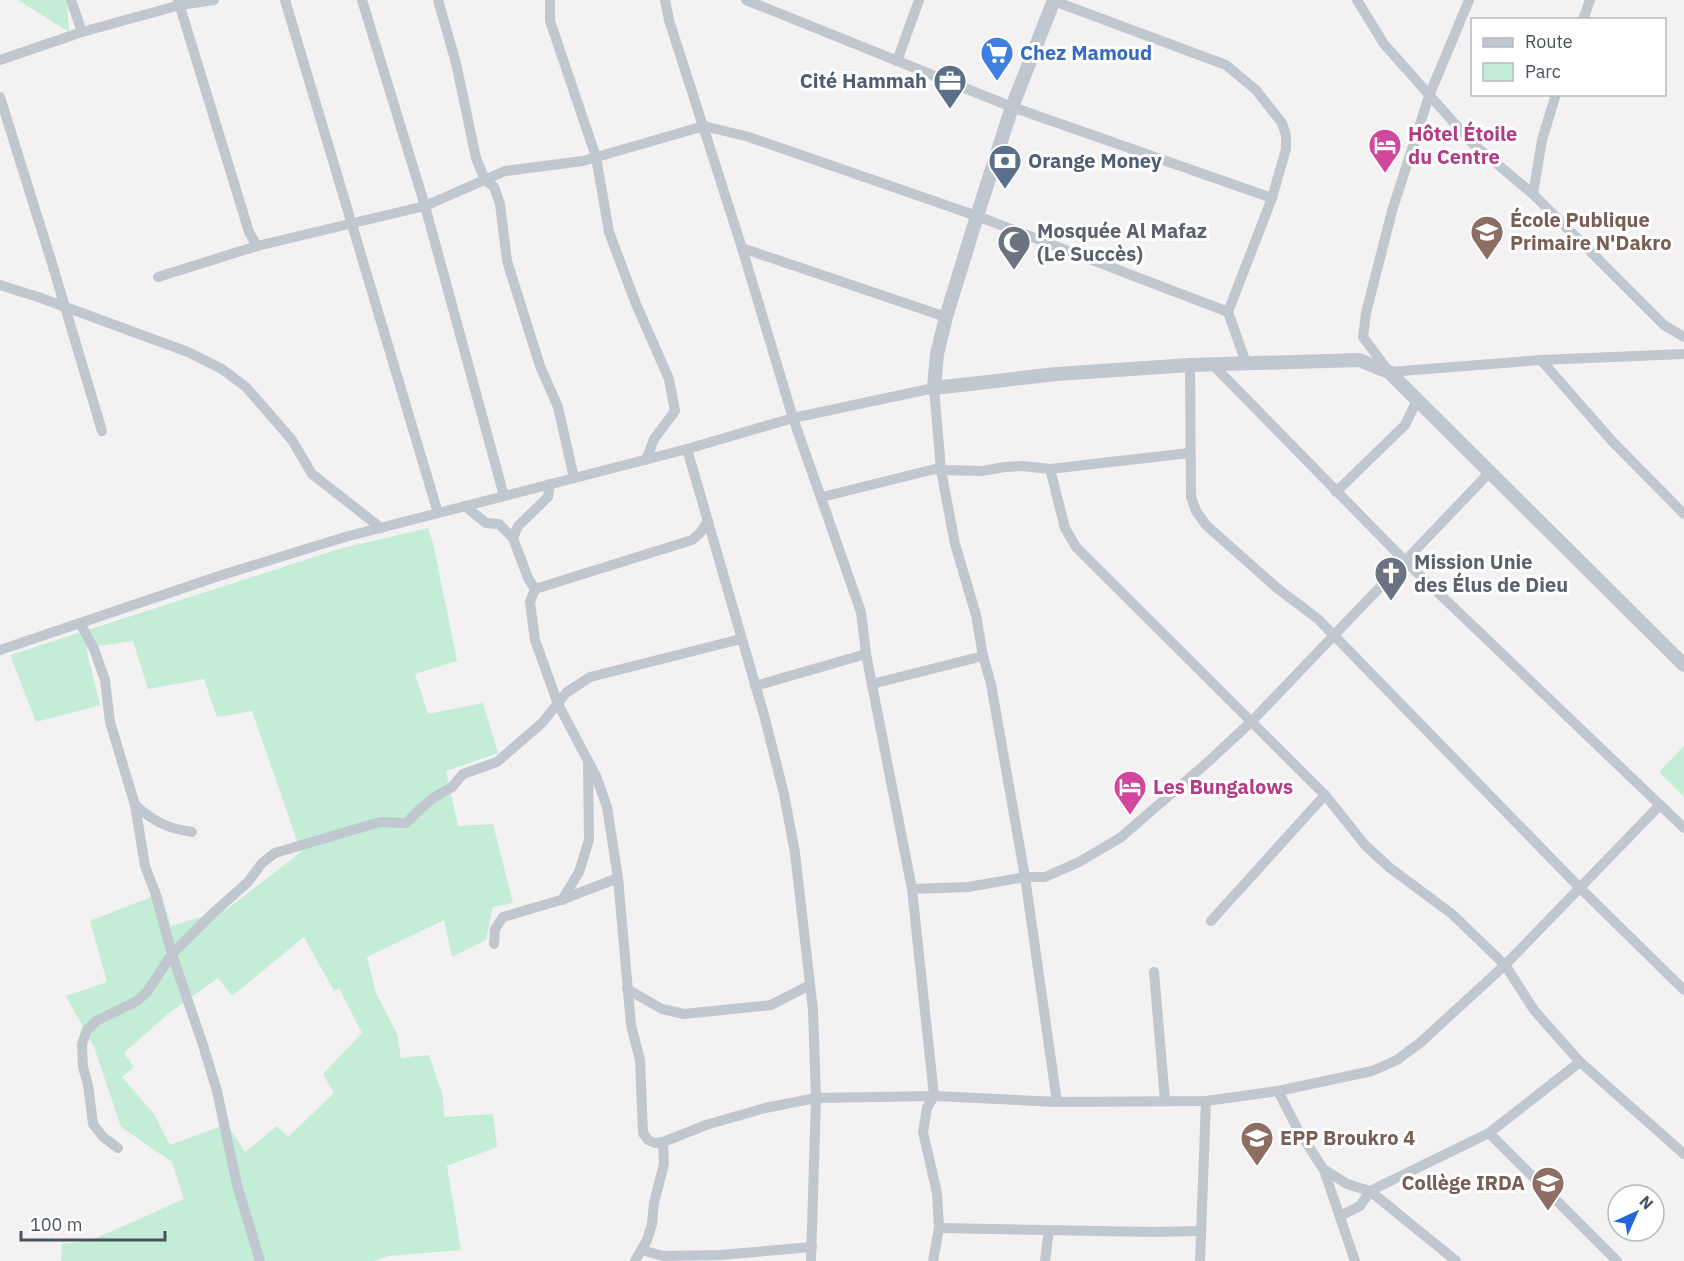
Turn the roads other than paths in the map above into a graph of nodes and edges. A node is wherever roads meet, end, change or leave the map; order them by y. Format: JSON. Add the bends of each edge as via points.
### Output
{"nodes":[{"id":1,"x":71,"y":0,"type":"edge"},
{"id":2,"x":214,"y":0,"type":"edge"},
{"id":3,"x":285,"y":0,"type":"edge"},
{"id":4,"x":362,"y":0,"type":"edge"},
{"id":5,"x":438,"y":0,"type":"edge"},
{"id":6,"x":550,"y":0,"type":"edge"},
{"id":7,"x":665,"y":0,"type":"edge"},
{"id":8,"x":746,"y":0,"type":"edge"},
{"id":9,"x":919,"y":0,"type":"edge"},
{"id":10,"x":1054,"y":0,"type":"edge"},
{"id":11,"x":1358,"y":0,"type":"edge"},
{"id":12,"x":1469,"y":0,"type":"edge"},
{"id":13,"x":1590,"y":0,"type":"edge"},
{"id":14,"x":179,"y":2,"type":"edge"},
{"id":15,"x":1584,"y":18,"type":"edge"},
{"id":16,"x":82,"y":32,"type":"junction"},
{"id":17,"x":0,"y":60,"type":"edge"},
{"id":18,"x":897,"y":61,"type":"junction"},
{"id":19,"x":1429,"y":96,"type":"junction"},
{"id":20,"x":1555,"y":96,"type":"edge"},
{"id":21,"x":0,"y":97,"type":"edge"},
{"id":22,"x":1012,"y":107,"type":"junction"},
{"id":23,"x":704,"y":126,"type":"junction"},
{"id":24,"x":596,"y":158,"type":"junction"},
{"id":25,"x":484,"y":180,"type":"junction"},
{"id":26,"x":1533,"y":194,"type":"junction"},
{"id":27,"x":1272,"y":198,"type":"junction"},
{"id":28,"x":424,"y":206,"type":"junction"},
{"id":29,"x":977,"y":216,"type":"junction"},
{"id":30,"x":351,"y":223,"type":"junction"},
{"id":31,"x":257,"y":246,"type":"junction"},
{"id":32,"x":742,"y":248,"type":"junction"},
{"id":33,"x":158,"y":277,"type":"dead end"},
{"id":34,"x":0,"y":285,"type":"edge"},
{"id":35,"x":65,"y":307,"type":"junction"},
{"id":36,"x":1228,"y":312,"type":"junction"},
{"id":37,"x":946,"y":317,"type":"junction"},
{"id":38,"x":1684,"y":337,"type":"edge"},
{"id":39,"x":1684,"y":354,"type":"edge"},
{"id":40,"x":1541,"y":360,"type":"junction"},
{"id":41,"x":1246,"y":363,"type":"junction"},
{"id":42,"x":1190,"y":365,"type":"junction"},
{"id":43,"x":1213,"y":365,"type":"junction"},
{"id":44,"x":1389,"y":372,"type":"junction"},
{"id":45,"x":934,"y":388,"type":"junction"},
{"id":46,"x":1417,"y":400,"type":"junction"},
{"id":47,"x":793,"y":418,"type":"junction"},
{"id":48,"x":102,"y":431,"type":"dead end"},
{"id":49,"x":687,"y":449,"type":"junction"},
{"id":50,"x":1190,"y":453,"type":"junction"},
{"id":51,"x":646,"y":460,"type":"junction"},
{"id":52,"x":1050,"y":469,"type":"junction"},
{"id":53,"x":941,"y":470,"type":"junction"},
{"id":54,"x":1491,"y":472,"type":"junction"},
{"id":55,"x":574,"y":478,"type":"junction"},
{"id":56,"x":550,"y":484,"type":"junction"},
{"id":57,"x":1336,"y":492,"type":"junction"},
{"id":58,"x":504,"y":496,"type":"junction"},
{"id":59,"x":822,"y":497,"type":"junction"},
{"id":60,"x":465,"y":506,"type":"junction"},
{"id":61,"x":438,"y":513,"type":"junction"},
{"id":62,"x":1684,"y":514,"type":"edge"},
{"id":63,"x":708,"y":521,"type":"junction"},
{"id":64,"x":381,"y":528,"type":"junction"},
{"id":65,"x":513,"y":537,"type":"junction"},
{"id":66,"x":1405,"y":561,"type":"junction"},
{"id":67,"x":535,"y":589,"type":"junction"},
{"id":68,"x":80,"y":623,"type":"junction"},
{"id":69,"x":1332,"y":636,"type":"junction"},
{"id":70,"x":741,"y":639,"type":"junction"},
{"id":71,"x":0,"y":650,"type":"edge"},
{"id":72,"x":866,"y":654,"type":"junction"},
{"id":73,"x":983,"y":656,"type":"junction"},
{"id":74,"x":1684,"y":665,"type":"edge"},
{"id":75,"x":872,"y":684,"type":"junction"},
{"id":76,"x":755,"y":686,"type":"junction"},
{"id":77,"x":558,"y":704,"type":"junction"},
{"id":78,"x":1252,"y":721,"type":"junction"},
{"id":79,"x":588,"y":762,"type":"junction"},
{"id":80,"x":1326,"y":795,"type":"junction"},
{"id":81,"x":135,"y":805,"type":"junction"},
{"id":82,"x":1660,"y":805,"type":"junction"},
{"id":83,"x":1684,"y":828,"type":"edge"},
{"id":84,"x":192,"y":832,"type":"dead end"},
{"id":85,"x":1025,"y":877,"type":"junction"},
{"id":86,"x":618,"y":878,"type":"junction"},
{"id":87,"x":1579,"y":887,"type":"junction"},
{"id":88,"x":912,"y":890,"type":"junction"},
{"id":89,"x":561,"y":900,"type":"junction"},
{"id":90,"x":1211,"y":921,"type":"dead end"},
{"id":91,"x":494,"y":944,"type":"dead end"},
{"id":92,"x":172,"y":954,"type":"junction"},
{"id":93,"x":1505,"y":964,"type":"junction"},
{"id":94,"x":1154,"y":972,"type":"dead end"},
{"id":95,"x":810,"y":985,"type":"junction"},
{"id":96,"x":627,"y":989,"type":"junction"},
{"id":97,"x":1684,"y":990,"type":"edge"},
{"id":98,"x":1580,"y":1062,"type":"junction"},
{"id":99,"x":1278,"y":1090,"type":"junction"},
{"id":100,"x":934,"y":1096,"type":"junction"},
{"id":101,"x":816,"y":1098,"type":"junction"},
{"id":102,"x":1165,"y":1101,"type":"junction"},
{"id":103,"x":1206,"y":1101,"type":"junction"},
{"id":104,"x":1057,"y":1102,"type":"junction"},
{"id":105,"x":1489,"y":1133,"type":"junction"},
{"id":106,"x":663,"y":1142,"type":"junction"},
{"id":107,"x":118,"y":1148,"type":"dead end"},
{"id":108,"x":1684,"y":1154,"type":"edge"},
{"id":109,"x":1324,"y":1170,"type":"junction"},
{"id":110,"x":1370,"y":1191,"type":"junction"},
{"id":111,"x":1340,"y":1216,"type":"junction"},
{"id":112,"x":939,"y":1228,"type":"junction"},
{"id":113,"x":1049,"y":1230,"type":"junction"},
{"id":114,"x":1200,"y":1231,"type":"junction"},
{"id":115,"x":812,"y":1247,"type":"junction"},
{"id":116,"x":642,"y":1250,"type":"junction"},
{"id":117,"x":720,"y":1258,"type":"edge"},
{"id":118,"x":260,"y":1261,"type":"edge"},
{"id":119,"x":635,"y":1261,"type":"edge"},
{"id":120,"x":811,"y":1261,"type":"edge"},
{"id":121,"x":933,"y":1261,"type":"edge"},
{"id":122,"x":1045,"y":1261,"type":"edge"},
{"id":123,"x":1200,"y":1261,"type":"edge"},
{"id":124,"x":1355,"y":1261,"type":"edge"},
{"id":125,"x":1456,"y":1261,"type":"edge"},
{"id":126,"x":1617,"y":1261,"type":"edge"}],
"edges":[{"from":1,"to":16,"type":"street"},
{"from":2,"to":14,"type":"street"},
{"from":3,"to":30,"type":"street"},
{"from":4,"to":28,"type":"street"},
{"from":5,"to":25,"type":"street"},
{"from":6,"to":24,"type":"street","via":[[550,21]]},
{"from":7,"to":23,"type":"street"},
{"from":8,"to":18,"type":"street"},
{"from":9,"to":18,"type":"street"},
{"from":10,"to":22,"type":"street"},
{"from":10,"to":27,"type":"street","via":[[1226,65],[1242,76],[1282,123],[1286,135],[1286,149]]},
{"from":11,"to":19,"type":"street","via":[[1384,44]]},
{"from":12,"to":19,"type":"street"},
{"from":13,"to":15,"type":"street"},
{"from":14,"to":16,"type":"street"},
{"from":14,"to":31,"type":"street","via":[[249,232]]},
{"from":16,"to":17,"type":"street"},
{"from":18,"to":22,"type":"street"},
{"from":19,"to":26,"type":"street","via":[[1472,143]]},
{"from":19,"to":44,"type":"street","via":[[1392,212],[1366,313],[1363,337]]},
{"from":20,"to":26,"type":"street","via":[[1542,140]]},
{"from":21,"to":35,"type":"street"},
{"from":22,"to":27,"type":"street"},
{"from":22,"to":29,"type":"street"},
{"from":23,"to":24,"type":"street"},
{"from":23,"to":29,"type":"street","via":[[750,138]]},
{"from":23,"to":32,"type":"street"},
{"from":24,"to":25,"type":"street","via":[[505,171]]},
{"from":24,"to":51,"type":"street","via":[[609,232],[669,379],[675,411],[654,439]]},
{"from":25,"to":28,"type":"street"},
{"from":25,"to":55,"type":"street","via":[[494,187],[500,204],[507,261],[540,366],[558,407]]},
{"from":26,"to":38,"type":"street","via":[[1664,325]]},
{"from":27,"to":36,"type":"street"},
{"from":28,"to":30,"type":"street"},
{"from":28,"to":58,"type":"street"},
{"from":29,"to":36,"type":"street"},
{"from":29,"to":37,"type":"street"},
{"from":30,"to":31,"type":"street"},
{"from":30,"to":61,"type":"street"},
{"from":31,"to":33,"type":"street"},
{"from":32,"to":37,"type":"street"},
{"from":32,"to":47,"type":"street"},
{"from":34,"to":35,"type":"street"},
{"from":35,"to":48,"type":"street"},
{"from":35,"to":64,"type":"street","via":[[188,352],[222,369],[246,387],[269,413],[292,440],[312,474]]},
{"from":36,"to":41,"type":"street"},
{"from":37,"to":45,"type":"street"},
{"from":39,"to":40,"type":"street"},
{"from":40,"to":44,"type":"street"},
{"from":40,"to":62,"type":"street","via":[[1612,441]]},
{"from":41,"to":43,"type":"street"},
{"from":41,"to":44,"type":"street","via":[[1359,360]]},
{"from":42,"to":43,"type":"street"},
{"from":42,"to":45,"type":"street"},
{"from":42,"to":50,"type":"street"},
{"from":43,"to":57,"type":"street"},
{"from":44,"to":46,"type":"street"},
{"from":45,"to":47,"type":"street"},
{"from":45,"to":53,"type":"street"},
{"from":46,"to":54,"type":"street"},
{"from":46,"to":57,"type":"street","via":[[1404,425]]},
{"from":47,"to":49,"type":"street"},
{"from":47,"to":59,"type":"street"},
{"from":49,"to":51,"type":"street"},
{"from":49,"to":63,"type":"street"},
{"from":50,"to":52,"type":"street"},
{"from":50,"to":69,"type":"street","via":[[1191,496],[1206,525],[1318,619]]},
{"from":51,"to":55,"type":"street"},
{"from":52,"to":53,"type":"street","via":[[1023,466]]},
{"from":52,"to":78,"type":"street","via":[[1065,528],[1076,547]]},
{"from":53,"to":59,"type":"street"},
{"from":53,"to":73,"type":"street"},
{"from":54,"to":66,"type":"street"},
{"from":54,"to":74,"type":"street"},
{"from":55,"to":56,"type":"street"},
{"from":56,"to":58,"type":"street"},
{"from":56,"to":65,"type":"street","via":[[548,497],[518,526]]},
{"from":57,"to":66,"type":"street"},
{"from":58,"to":60,"type":"street"},
{"from":59,"to":72,"type":"street","via":[[861,612]]},
{"from":60,"to":61,"type":"street"},
{"from":60,"to":65,"type":"street","via":[[486,523],[499,524]]},
{"from":61,"to":64,"type":"street"},
{"from":63,"to":67,"type":"street","via":[[692,540]]},
{"from":63,"to":70,"type":"street"},
{"from":64,"to":68,"type":"street","via":[[222,575]]},
{"from":65,"to":67,"type":"street"},
{"from":66,"to":69,"type":"street"},
{"from":66,"to":82,"type":"street"},
{"from":67,"to":77,"type":"street","via":[[530,602],[535,640]]},
{"from":68,"to":71,"type":"street"},
{"from":68,"to":81,"type":"street","via":[[105,680],[110,722]]},
{"from":69,"to":78,"type":"street"},
{"from":69,"to":87,"type":"street"},
{"from":70,"to":76,"type":"street"},
{"from":70,"to":77,"type":"street","via":[[590,677],[566,693]]},
{"from":72,"to":75,"type":"street"},
{"from":72,"to":76,"type":"street"},
{"from":73,"to":75,"type":"street"},
{"from":73,"to":85,"type":"street"},
{"from":75,"to":88,"type":"street"},
{"from":76,"to":95,"type":"street","via":[[784,794],[795,853]]},
{"from":77,"to":79,"type":"street"},
{"from":77,"to":92,"type":"street","via":[[543,723],[497,762],[464,774],[406,824],[380,822],[268,858]]},
{"from":78,"to":80,"type":"street"},
{"from":78,"to":85,"type":"street","via":[[1120,838],[1063,870],[1045,877]]},
{"from":79,"to":86,"type":"street","via":[[607,807]]},
{"from":79,"to":89,"type":"street","via":[[589,840],[579,872]]},
{"from":80,"to":90,"type":"street"},
{"from":80,"to":93,"type":"street","via":[[1365,845],[1452,914]]},
{"from":81,"to":84,"type":"street","via":[[153,820],[172,829]]},
{"from":81,"to":92,"type":"street","via":[[145,866]]},
{"from":82,"to":83,"type":"street"},
{"from":82,"to":87,"type":"street"},
{"from":85,"to":88,"type":"street","via":[[968,887]]},
{"from":85,"to":104,"type":"street"},
{"from":86,"to":89,"type":"street"},
{"from":86,"to":96,"type":"street"},
{"from":87,"to":93,"type":"street"},
{"from":87,"to":97,"type":"street"},
{"from":88,"to":100,"type":"street"},
{"from":89,"to":91,"type":"street","via":[[503,917],[495,929]]},
{"from":92,"to":107,"type":"street","via":[[147,992],[136,1002],[96,1021],[87,1030],[82,1044],[93,1124],[102,1137]]},
{"from":92,"to":118,"type":"street","via":[[217,1091],[237,1185]]},
{"from":93,"to":98,"type":"street","via":[[1534,1010]]},
{"from":93,"to":99,"type":"street","via":[[1397,1060],[1364,1073]]},
{"from":94,"to":102,"type":"street"},
{"from":95,"to":96,"type":"street","via":[[771,1005],[684,1014],[662,1009]]},
{"from":95,"to":101,"type":"street"},
{"from":96,"to":106,"type":"street","via":[[640,1060],[643,1133],[648,1140]]},
{"from":98,"to":105,"type":"street"},
{"from":98,"to":108,"type":"street"},
{"from":99,"to":103,"type":"street"},
{"from":99,"to":109,"type":"street"},
{"from":100,"to":101,"type":"street"},
{"from":100,"to":104,"type":"street"},
{"from":100,"to":112,"type":"street","via":[[927,1108],[923,1132],[937,1193]]},
{"from":101,"to":106,"type":"street","via":[[765,1108]]},
{"from":101,"to":115,"type":"street"},
{"from":102,"to":103,"type":"street"},
{"from":102,"to":104,"type":"street"},
{"from":103,"to":114,"type":"street"},
{"from":105,"to":110,"type":"street"},
{"from":105,"to":126,"type":"street"},
{"from":106,"to":116,"type":"street","via":[[664,1164],[652,1224]]},
{"from":109,"to":110,"type":"street","via":[[1347,1184]]},
{"from":109,"to":111,"type":"street"},
{"from":110,"to":111,"type":"street","via":[[1360,1206]]},
{"from":110,"to":125,"type":"street"},
{"from":111,"to":124,"type":"street"},
{"from":112,"to":113,"type":"street"},
{"from":112,"to":121,"type":"street"},
{"from":113,"to":114,"type":"street"},
{"from":113,"to":122,"type":"street"},
{"from":114,"to":123,"type":"street"},
{"from":115,"to":117,"type":"street"},
{"from":115,"to":120,"type":"street"},
{"from":116,"to":117,"type":"street","via":[[663,1256]]},
{"from":116,"to":119,"type":"street"}]}
